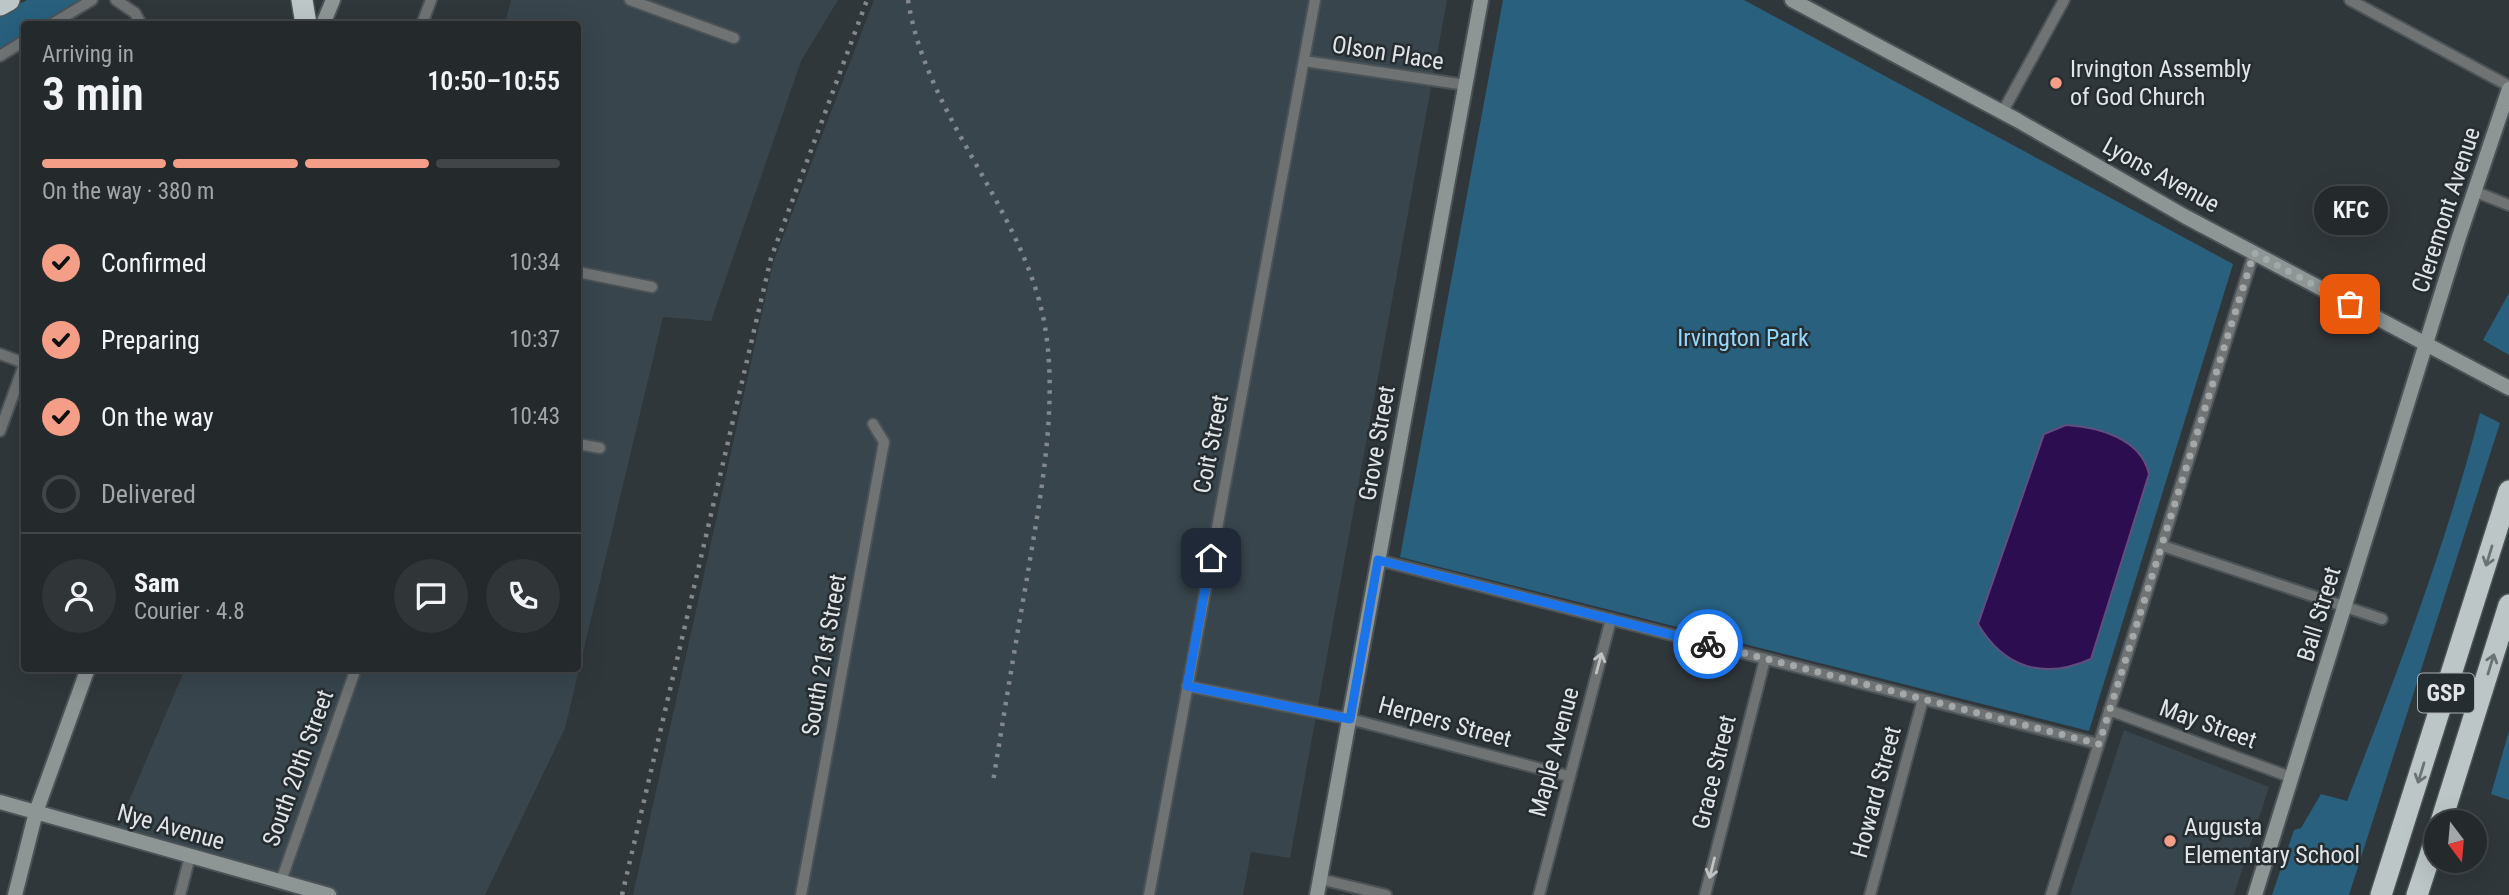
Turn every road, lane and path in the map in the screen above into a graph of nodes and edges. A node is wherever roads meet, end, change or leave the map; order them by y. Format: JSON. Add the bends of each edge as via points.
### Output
{"nodes":[{"id":1,"x":9,"y":0,"type":"edge"},
{"id":2,"x":116,"y":0,"type":"edge"},
{"id":3,"x":302,"y":0,"type":"edge"},
{"id":4,"x":325,"y":0,"type":"edge"},
{"id":5,"x":333,"y":0,"type":"edge"},
{"id":6,"x":431,"y":0,"type":"edge"},
{"id":7,"x":630,"y":0,"type":"edge"},
{"id":8,"x":1315,"y":0,"type":"edge"},
{"id":9,"x":1481,"y":0,"type":"edge"},
{"id":10,"x":1792,"y":0,"type":"edge"},
{"id":11,"x":2064,"y":0,"type":"edge"},
{"id":12,"x":2350,"y":0,"type":"edge"},
{"id":13,"x":88,"y":2,"type":"edge"},
{"id":14,"x":0,"y":5,"type":"edge"},
{"id":15,"x":57,"y":21,"type":"edge"},
{"id":16,"x":139,"y":21,"type":"edge"},
{"id":17,"x":306,"y":21,"type":"edge"},
{"id":18,"x":323,"y":21,"type":"edge"},
{"id":19,"x":324,"y":21,"type":"edge"},
{"id":20,"x":423,"y":21,"type":"edge"},
{"id":21,"x":734,"y":38,"type":"dead end"},
{"id":22,"x":21,"y":43,"type":"edge"},
{"id":23,"x":0,"y":56,"type":"edge"},
{"id":24,"x":1304,"y":61,"type":"junction"},
{"id":25,"x":1466,"y":85,"type":"junction"},
{"id":26,"x":2509,"y":88,"type":"edge"},
{"id":27,"x":2002,"y":113,"type":"junction"},
{"id":28,"x":2476,"y":192,"type":"junction"},
{"id":29,"x":2509,"y":205,"type":"edge"},
{"id":30,"x":2254,"y":253,"type":"junction"},
{"id":31,"x":581,"y":273,"type":"edge"},
{"id":32,"x":652,"y":287,"type":"dead end"},
{"id":33,"x":2426,"y":345,"type":"junction"},
{"id":34,"x":0,"y":354,"type":"edge"},
{"id":35,"x":21,"y":363,"type":"edge"},
{"id":36,"x":21,"y":372,"type":"edge"},
{"id":37,"x":2509,"y":388,"type":"edge"},
{"id":38,"x":873,"y":424,"type":"dead end"},
{"id":39,"x":0,"y":431,"type":"edge"},
{"id":40,"x":581,"y":444,"type":"edge"},
{"id":41,"x":600,"y":448,"type":"dead end"},
{"id":42,"x":2509,"y":491,"type":"edge"},
{"id":43,"x":2163,"y":545,"type":"junction"},
{"id":44,"x":1378,"y":560,"type":"junction"},
{"id":45,"x":2346,"y":604,"type":"junction"},
{"id":46,"x":2509,"y":605,"type":"edge"},
{"id":47,"x":1611,"y":619,"type":"junction"},
{"id":48,"x":2382,"y":619,"type":"dead end"},
{"id":49,"x":1765,"y":659,"type":"junction"},
{"id":50,"x":87,"y":672,"type":"edge"},
{"id":51,"x":355,"y":672,"type":"edge"},
{"id":52,"x":1187,"y":686,"type":"junction"},
{"id":53,"x":1923,"y":699,"type":"junction"},
{"id":54,"x":2109,"y":710,"type":"junction"},
{"id":55,"x":1350,"y":719,"type":"junction"},
{"id":56,"x":2099,"y":744,"type":"junction"},
{"id":57,"x":1568,"y":776,"type":"junction"},
{"id":58,"x":2293,"y":778,"type":"junction"},
{"id":59,"x":0,"y":802,"type":"edge"},
{"id":60,"x":2445,"y":810,"type":"edge"},
{"id":61,"x":36,"y":812,"type":"junction"},
{"id":62,"x":190,"y":856,"type":"junction"},
{"id":63,"x":2424,"y":873,"type":"edge"},
{"id":64,"x":1320,"y":879,"type":"junction"},
{"id":65,"x":281,"y":881,"type":"junction"},
{"id":66,"x":15,"y":895,"type":"edge"},
{"id":67,"x":180,"y":895,"type":"edge"},
{"id":68,"x":329,"y":895,"type":"edge"},
{"id":69,"x":801,"y":895,"type":"edge"},
{"id":70,"x":1149,"y":895,"type":"edge"},
{"id":71,"x":1317,"y":895,"type":"edge"},
{"id":72,"x":1386,"y":895,"type":"edge"},
{"id":73,"x":1539,"y":895,"type":"edge"},
{"id":74,"x":1705,"y":895,"type":"edge"},
{"id":75,"x":1870,"y":895,"type":"edge"},
{"id":76,"x":2051,"y":895,"type":"edge"},
{"id":77,"x":2255,"y":895,"type":"edge"},
{"id":78,"x":2381,"y":895,"type":"edge"},
{"id":79,"x":2417,"y":895,"type":"edge"}],
"edges":[{"from":1,"to":14,"type":"highway"},
{"from":2,"to":16,"type":"street"},
{"from":3,"to":17,"type":"highway"},
{"from":4,"to":18,"type":"main road"},
{"from":5,"to":19,"type":"main road"},
{"from":6,"to":20,"type":"street"},
{"from":7,"to":21,"type":"street"},
{"from":8,"to":24,"type":"street","name":"Coit Street"},
{"from":9,"to":25,"type":"main road","name":"Grove Street"},
{"from":10,"to":27,"type":"main road","name":"Lyons Avenue"},
{"from":11,"to":27,"type":"street"},
{"from":12,"to":26,"type":"street"},
{"from":13,"to":15,"type":"street"},
{"from":22,"to":23,"type":"street"},
{"from":24,"to":25,"type":"street","name":"Olson Place"},
{"from":24,"to":52,"type":"street","name":"Coit Street"},
{"from":25,"to":44,"type":"main road","name":"Grove Street"},
{"from":26,"to":28,"type":"main road","name":"Cleremont Avenue"},
{"from":27,"to":30,"type":"main road","name":"Lyons Avenue"},
{"from":28,"to":29,"type":"street"},
{"from":28,"to":33,"type":"main road","name":"Cleremont Avenue"},
{"from":30,"to":33,"type":"main road","name":"Lyons Avenue"},
{"from":30,"to":43,"type":"street"},
{"from":31,"to":32,"type":"street"},
{"from":33,"to":37,"type":"main road","name":"Lyons Avenue"},
{"from":33,"to":45,"type":"main road","name":"Ball Street"},
{"from":34,"to":35,"type":"street"},
{"from":36,"to":39,"type":"street"},
{"from":38,"to":69,"type":"street","name":"South 21st Street","via":[[884,442]]},
{"from":40,"to":41,"type":"street"},
{"from":42,"to":78,"type":"highway","number":"GSP","one_way":true},
{"from":43,"to":45,"type":"street"},
{"from":43,"to":54,"type":"street"},
{"from":44,"to":47,"type":"street"},
{"from":44,"to":55,"type":"main road","name":"Grove Street"},
{"from":45,"to":48,"type":"street"},
{"from":45,"to":58,"type":"main road","name":"Ball Street"},
{"from":60,"to":46,"type":"highway","number":"GSP","one_way":true},
{"from":47,"to":49,"type":"street"},
{"from":57,"to":47,"type":"street","name":"Maple Avenue","one_way":true},
{"from":49,"to":53,"type":"street"},
{"from":49,"to":74,"type":"street","name":"Grace Street","one_way":true},
{"from":50,"to":61,"type":"main road"},
{"from":51,"to":65,"type":"street","name":"South 20th Street"},
{"from":52,"to":55,"type":"street","name":"Herpers Street"},
{"from":52,"to":70,"type":"street","name":"Coit Street"},
{"from":53,"to":56,"type":"street"},
{"from":53,"to":75,"type":"street","name":"Howard Street"},
{"from":54,"to":56,"type":"street"},
{"from":54,"to":58,"type":"street","name":"May Street"},
{"from":55,"to":57,"type":"street","name":"Herpers Street"},
{"from":55,"to":64,"type":"main road","name":"Grove Street"},
{"from":56,"to":76,"type":"street"},
{"from":57,"to":73,"type":"street","name":"Maple Avenue"},
{"from":58,"to":77,"type":"main road","name":"Ball Street"},
{"from":59,"to":61,"type":"main road","name":"Nye Avenue"},
{"from":61,"to":62,"type":"main road","name":"Nye Avenue"},
{"from":61,"to":66,"type":"main road"},
{"from":62,"to":65,"type":"main road","name":"Nye Avenue"},
{"from":62,"to":67,"type":"street"},
{"from":63,"to":79,"type":"highway"},
{"from":64,"to":71,"type":"main road","name":"Grove Street"},
{"from":64,"to":72,"type":"street"},
{"from":65,"to":68,"type":"main road","name":"Nye Avenue"}]}
